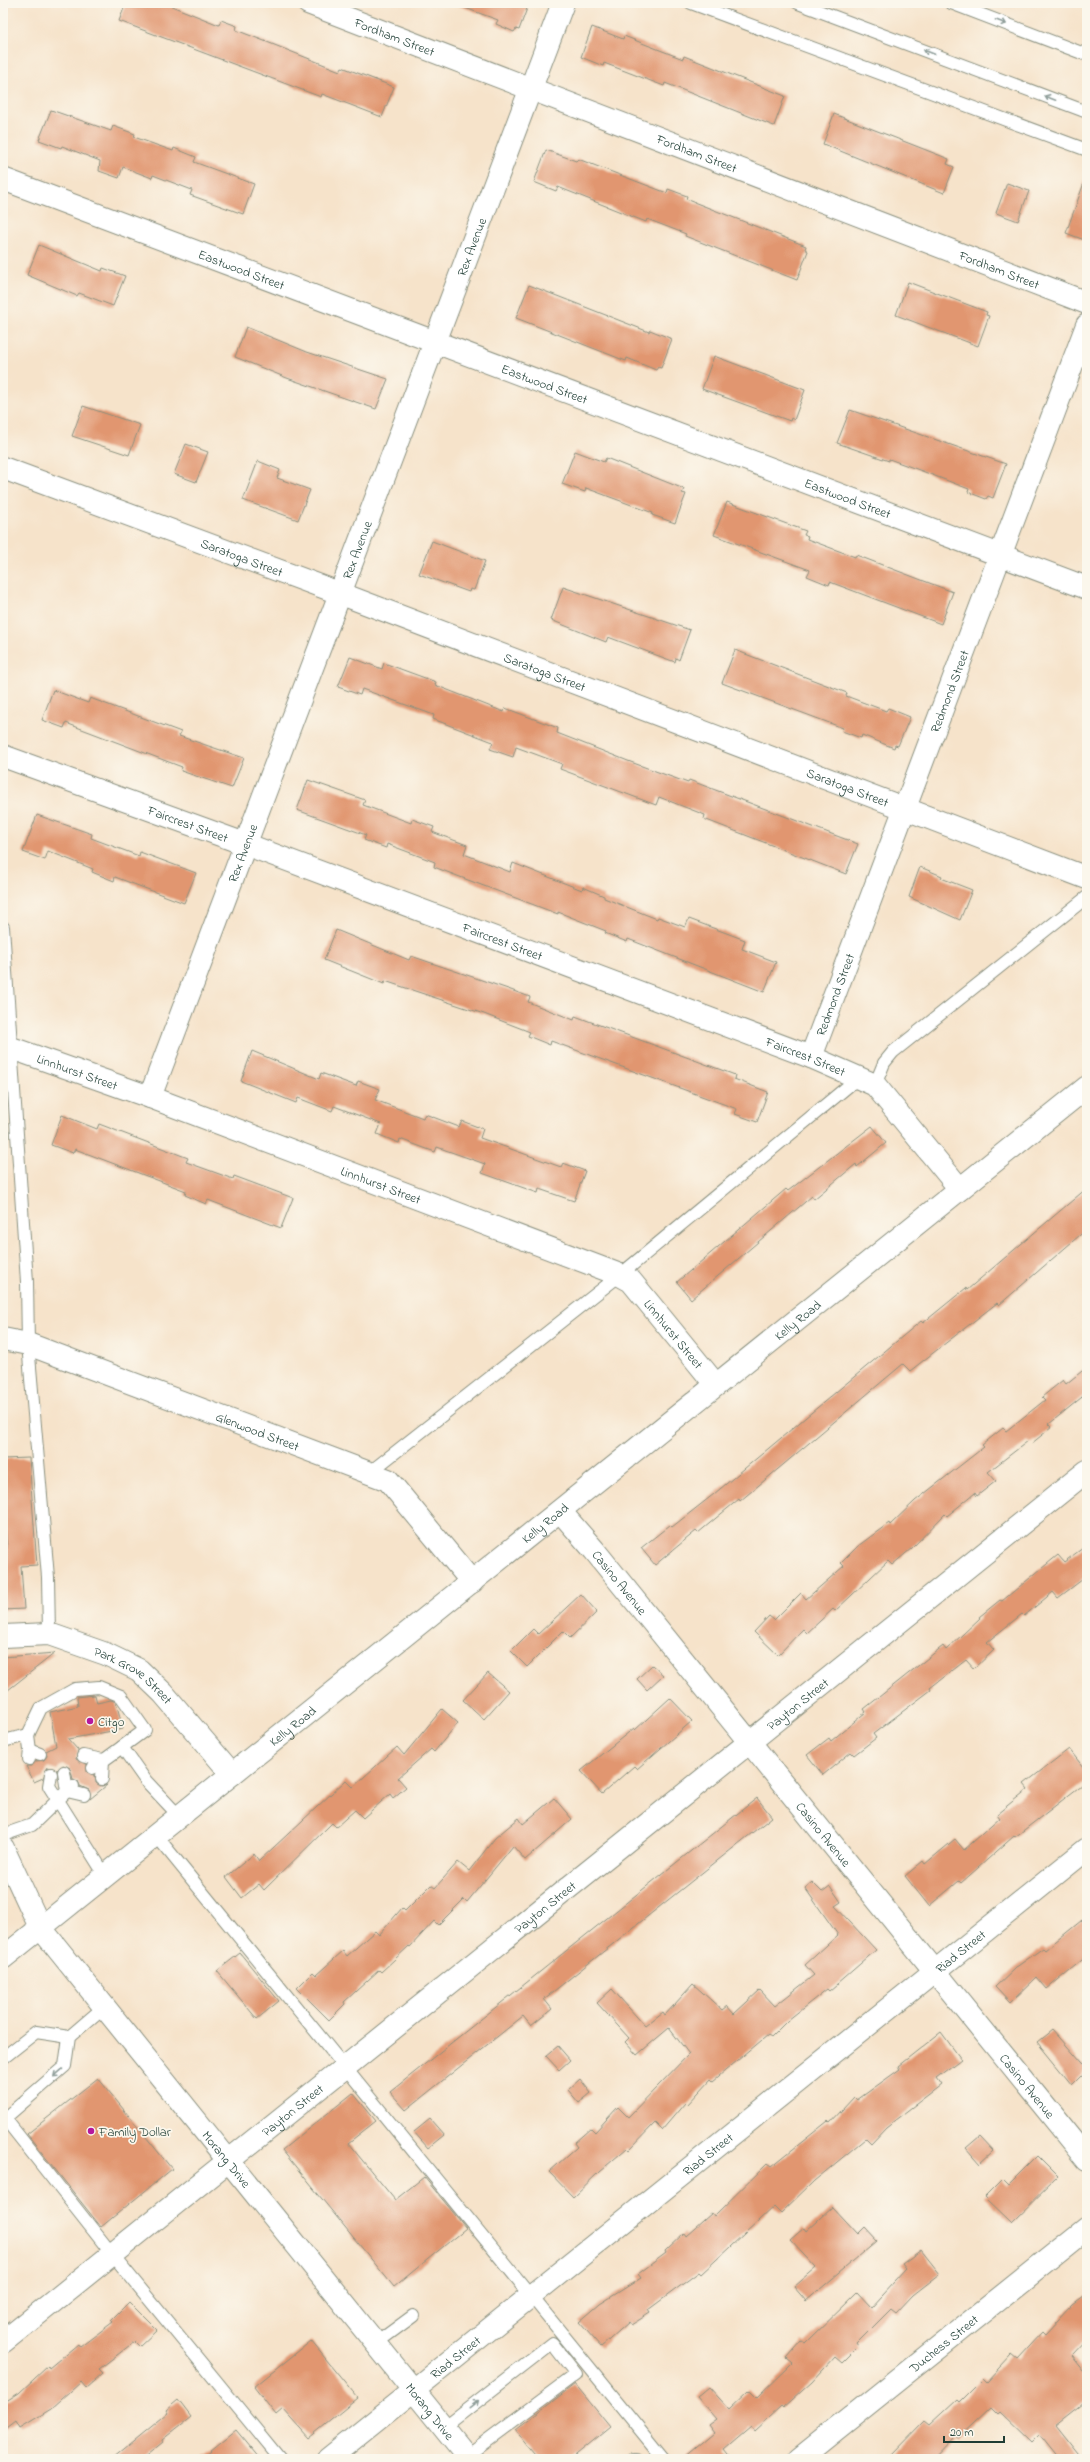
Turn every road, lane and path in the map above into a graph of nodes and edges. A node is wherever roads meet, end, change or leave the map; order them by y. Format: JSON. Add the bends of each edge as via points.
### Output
{"nodes":[{"id":1,"x":308,"y":3,"type":"edge"},
{"id":2,"x":563,"y":3,"type":"edge"},
{"id":3,"x":691,"y":3,"type":"edge"},
{"id":4,"x":798,"y":3,"type":"edge"},
{"id":5,"x":951,"y":3,"type":"edge"},
{"id":6,"x":1087,"y":55,"type":"edge"},
{"id":7,"x":531,"y":88,"type":"junction"},
{"id":8,"x":1087,"y":112,"type":"edge"},
{"id":9,"x":1087,"y":150,"type":"edge"},
{"id":10,"x":3,"y":179,"type":"edge"},
{"id":11,"x":1087,"y":303,"type":"edge"},
{"id":12,"x":1087,"y":325,"type":"edge"},
{"id":13,"x":434,"y":341,"type":"junction"},
{"id":14,"x":3,"y":468,"type":"edge"},
{"id":15,"x":1000,"y":555,"type":"junction"},
{"id":16,"x":1087,"y":588,"type":"edge"},
{"id":17,"x":339,"y":593,"type":"junction"},
{"id":18,"x":3,"y":756,"type":"edge"},
{"id":19,"x":905,"y":807,"type":"junction"},
{"id":20,"x":245,"y":844,"type":"junction"},
{"id":21,"x":1087,"y":878,"type":"edge"},
{"id":22,"x":1087,"y":897,"type":"edge"},
{"id":23,"x":3,"y":927,"type":"edge"},
{"id":24,"x":8,"y":1046,"type":"edge"},
{"id":25,"x":811,"y":1057,"type":"junction"},
{"id":26,"x":866,"y":1082,"type":"junction"},
{"id":27,"x":1087,"y":1088,"type":"edge"},
{"id":28,"x":150,"y":1097,"type":"junction"},
{"id":29,"x":960,"y":1189,"type":"junction"},
{"id":30,"x":620,"y":1275,"type":"junction"},
{"id":31,"x":3,"y":1339,"type":"edge"},
{"id":32,"x":28,"y":1344,"type":"junction"},
{"id":33,"x":716,"y":1385,"type":"junction"},
{"id":34,"x":1087,"y":1471,"type":"edge"},
{"id":35,"x":369,"y":1473,"type":"junction"},
{"id":36,"x":560,"y":1511,"type":"junction"},
{"id":37,"x":472,"y":1582,"type":"junction"},
{"id":38,"x":49,"y":1634,"type":"junction"},
{"id":39,"x":3,"y":1636,"type":"edge"},
{"id":40,"x":28,"y":1735,"type":"junction"},
{"id":41,"x":3,"y":1741,"type":"edge"},
{"id":42,"x":748,"y":1742,"type":"junction"},
{"id":43,"x":122,"y":1747,"type":"junction"},
{"id":44,"x":33,"y":1754,"type":"dead end"},
{"id":45,"x":83,"y":1756,"type":"dead end"},
{"id":46,"x":103,"y":1760,"type":"junction"},
{"id":47,"x":93,"y":1768,"type":"dead end"},
{"id":48,"x":64,"y":1772,"type":"dead end"},
{"id":49,"x":232,"y":1774,"type":"junction"},
{"id":50,"x":102,"y":1779,"type":"dead end"},
{"id":51,"x":46,"y":1780,"type":"dead end"},
{"id":52,"x":71,"y":1788,"type":"junction"},
{"id":53,"x":84,"y":1795,"type":"dead end"},
{"id":54,"x":58,"y":1800,"type":"junction"},
{"id":55,"x":179,"y":1816,"type":"junction"},
{"id":56,"x":155,"y":1834,"type":"junction"},
{"id":57,"x":3,"y":1835,"type":"edge"},
{"id":58,"x":3,"y":1848,"type":"edge"},
{"id":59,"x":1087,"y":1849,"type":"edge"},
{"id":60,"x":105,"y":1875,"type":"junction"},
{"id":61,"x":40,"y":1927,"type":"junction"},
{"id":62,"x":3,"y":1958,"type":"edge"},
{"id":63,"x":934,"y":1971,"type":"junction"},
{"id":64,"x":104,"y":2007,"type":"junction"},
{"id":65,"x":69,"y":2037,"type":"junction"},
{"id":66,"x":3,"y":2058,"type":"edge"},
{"id":67,"x":344,"y":2066,"type":"junction"},
{"id":68,"x":4,"y":2117,"type":"edge"},
{"id":69,"x":1087,"y":2158,"type":"edge"},
{"id":70,"x":227,"y":2160,"type":"junction"},
{"id":71,"x":1087,"y":2228,"type":"edge"},
{"id":72,"x":112,"y":2254,"type":"junction"},
{"id":73,"x":532,"y":2294,"type":"junction"},
{"id":74,"x":412,"y":2316,"type":"dead end"},
{"id":75,"x":3,"y":2342,"type":"edge"},
{"id":76,"x":375,"y":2344,"type":"junction"},
{"id":77,"x":412,"y":2390,"type":"junction"},
{"id":78,"x":443,"y":2428,"type":"junction"},
{"id":79,"x":468,"y":2457,"type":"edge"},
{"id":80,"x":280,"y":2459,"type":"edge"},
{"id":81,"x":328,"y":2459,"type":"edge"},
{"id":82,"x":664,"y":2459,"type":"edge"},
{"id":83,"x":799,"y":2459,"type":"edge"}],
"edges":[{"from":1,"to":7,"type":"street","name":"Fordham Street"},
{"from":2,"to":7,"type":"street","name":"Rex Avenue"},
{"from":3,"to":9,"type":"lane"},
{"from":8,"to":4,"type":"lane","one_way":true},
{"from":5,"to":6,"type":"lane","one_way":true},
{"from":7,"to":11,"type":"street","name":"Fordham Street"},
{"from":7,"to":13,"type":"street","name":"Rex Avenue"},
{"from":10,"to":13,"type":"street","name":"Eastwood Street"},
{"from":12,"to":15,"type":"street","name":"Redmond Street"},
{"from":13,"to":15,"type":"street","name":"Eastwood Street"},
{"from":13,"to":17,"type":"street","name":"Rex Avenue"},
{"from":14,"to":17,"type":"street","name":"Saratoga Street"},
{"from":15,"to":16,"type":"street","name":"Eastwood Street"},
{"from":15,"to":19,"type":"street","name":"Redmond Street"},
{"from":17,"to":19,"type":"street","name":"Saratoga Street"},
{"from":17,"to":20,"type":"street","name":"Rex Avenue"},
{"from":18,"to":20,"type":"street","name":"Faircrest Street"},
{"from":19,"to":21,"type":"street","name":"Saratoga Street"},
{"from":19,"to":25,"type":"street","name":"Redmond Street"},
{"from":20,"to":25,"type":"street","name":"Faircrest Street"},
{"from":20,"to":28,"type":"street","name":"Rex Avenue"},
{"from":22,"to":26,"type":"lane","via":[[893,1052]]},
{"from":23,"to":24,"type":"lane"},
{"from":24,"to":28,"type":"street","name":"Linnhurst Street"},
{"from":24,"to":32,"type":"lane","via":[[27,1282]]},
{"from":25,"to":26,"type":"street","name":"Faircrest Street"},
{"from":26,"to":29,"type":"street","name":"Faircrest Street"},
{"from":26,"to":30,"type":"lane"},
{"from":27,"to":29,"type":"street","name":"Kelly Road"},
{"from":28,"to":30,"type":"street","name":"Linnhurst Street"},
{"from":29,"to":33,"type":"street","name":"Kelly Road"},
{"from":30,"to":33,"type":"street","name":"Linnhurst Street","via":[[631,1281]]},
{"from":30,"to":35,"type":"lane"},
{"from":31,"to":32,"type":"street","name":"Glenwood Street"},
{"from":32,"to":35,"type":"street","name":"Glenwood Street"},
{"from":32,"to":38,"type":"lane","via":[[48,1577]]},
{"from":33,"to":36,"type":"street","name":"Kelly Road"},
{"from":34,"to":42,"type":"street","name":"Payton Street"},
{"from":35,"to":37,"type":"street","name":"Glenwood Street","via":[[388,1480]]},
{"from":36,"to":37,"type":"street","name":"Kelly Road"},
{"from":36,"to":42,"type":"street","name":"Casino Avenue"},
{"from":37,"to":49,"type":"street","name":"Kelly Road"},
{"from":38,"to":39,"type":"street","name":"Park Grove Street"},
{"from":38,"to":49,"type":"street","name":"Park Grove Street","via":[[106,1654],[139,1670]]},
{"from":40,"to":41,"type":"lane"},
{"from":40,"to":43,"type":"lane","via":[[41,1708],[75,1689],[99,1687],[121,1696],[145,1730]]},
{"from":40,"to":44,"type":"lane"},
{"from":42,"to":63,"type":"street","name":"Casino Avenue"},
{"from":42,"to":67,"type":"street","name":"Payton Street"},
{"from":43,"to":46,"type":"lane"},
{"from":43,"to":55,"type":"lane","via":[[146,1781]]},
{"from":45,"to":46,"type":"lane"},
{"from":46,"to":47,"type":"lane"},
{"from":46,"to":50,"type":"lane"},
{"from":48,"to":52,"type":"lane"},
{"from":49,"to":55,"type":"street","name":"Kelly Road"},
{"from":51,"to":54,"type":"lane"},
{"from":52,"to":53,"type":"lane"},
{"from":52,"to":54,"type":"lane"},
{"from":54,"to":57,"type":"lane","via":[[32,1825]]},
{"from":54,"to":60,"type":"lane"},
{"from":55,"to":56,"type":"street","name":"Kelly Road"},
{"from":56,"to":60,"type":"street","name":"Kelly Road"},
{"from":56,"to":67,"type":"lane"},
{"from":58,"to":61,"type":"street","name":"Morang Drive"},
{"from":59,"to":63,"type":"street","name":"Riad Street"},
{"from":60,"to":61,"type":"street","name":"Kelly Road"},
{"from":61,"to":62,"type":"street","name":"Kelly Road"},
{"from":61,"to":64,"type":"street","name":"Morang Drive"},
{"from":63,"to":69,"type":"street","name":"Casino Avenue"},
{"from":63,"to":73,"type":"street","name":"Riad Street"},
{"from":64,"to":65,"type":"lane"},
{"from":64,"to":70,"type":"street","name":"Morang Drive"},
{"from":65,"to":66,"type":"lane","via":[[36,2032]]},
{"from":65,"to":68,"type":"lane","one_way":true,"via":[[66,2066]]},
{"from":67,"to":70,"type":"street","name":"Payton Street"},
{"from":67,"to":73,"type":"lane"},
{"from":68,"to":72,"type":"lane"},
{"from":70,"to":72,"type":"street","name":"Payton Street"},
{"from":70,"to":76,"type":"street","name":"Morang Drive"},
{"from":71,"to":83,"type":"street","name":"Duchess Street"},
{"from":72,"to":75,"type":"street","name":"Payton Street"},
{"from":72,"to":80,"type":"lane"},
{"from":73,"to":77,"type":"street","name":"Riad Street"},
{"from":73,"to":82,"type":"lane"},
{"from":74,"to":76,"type":"lane"},
{"from":76,"to":77,"type":"street","name":"Morang Drive"},
{"from":77,"to":78,"type":"street","name":"Morang Drive"},
{"from":77,"to":81,"type":"street","name":"Riad Street"},
{"from":78,"to":79,"type":"street","name":"Morang Drive"},
{"from":78,"to":79,"type":"lane","one_way":true,"via":[[552,2343],[576,2374]]}]}
